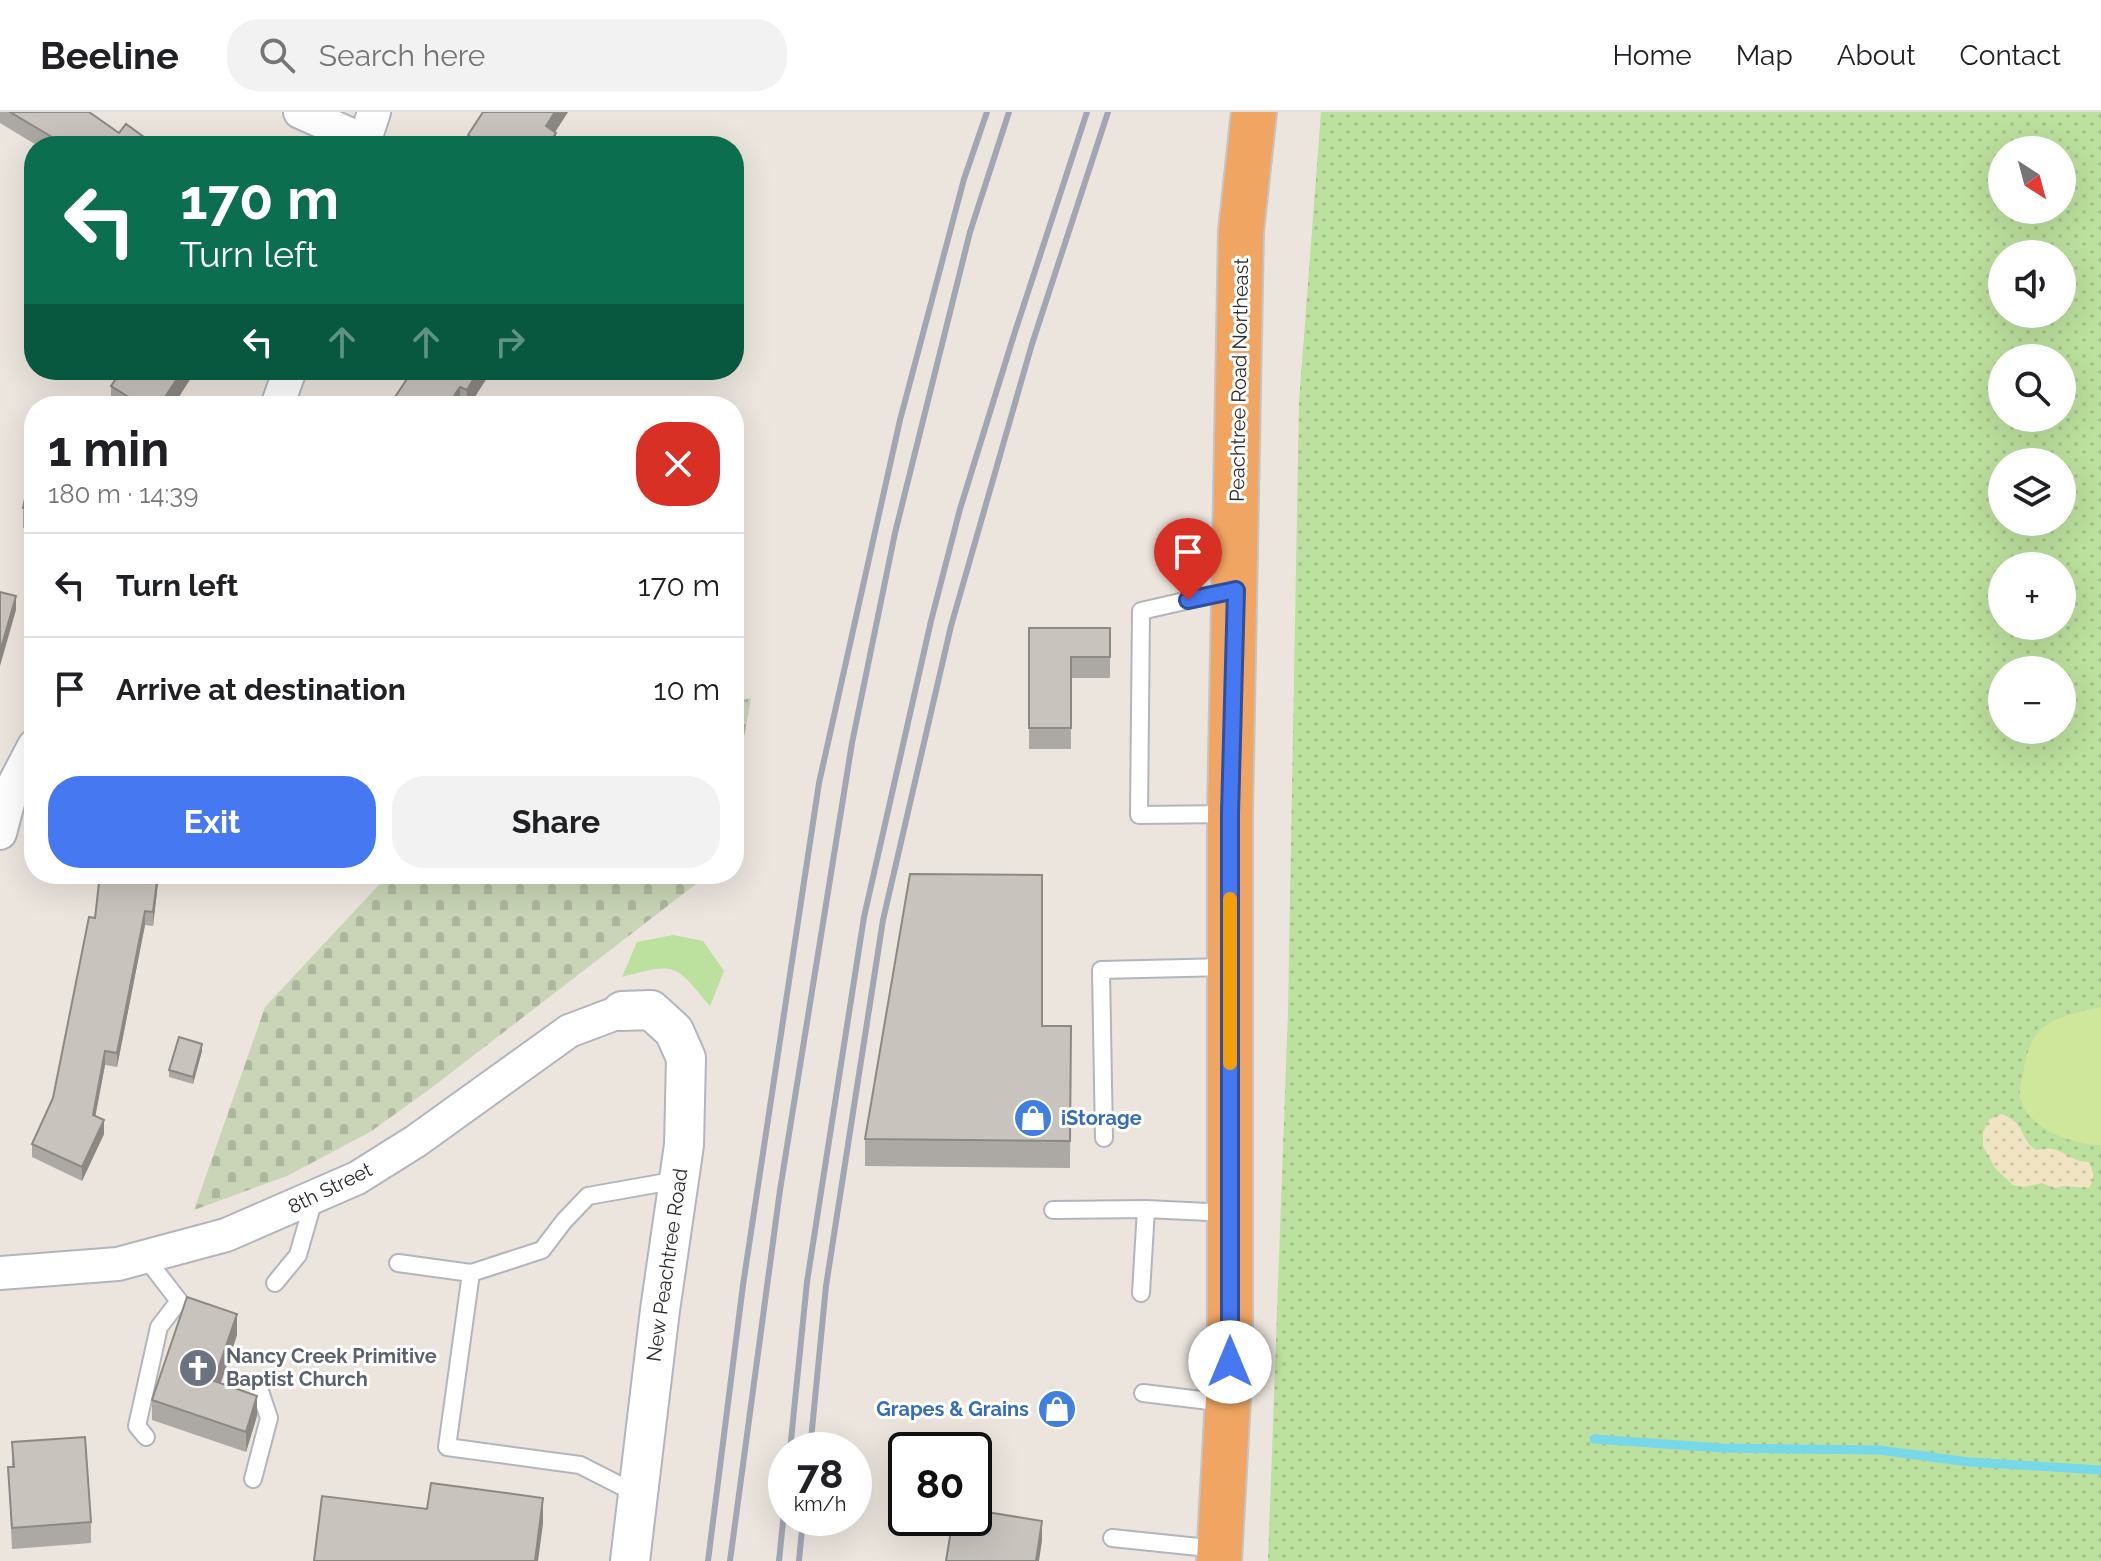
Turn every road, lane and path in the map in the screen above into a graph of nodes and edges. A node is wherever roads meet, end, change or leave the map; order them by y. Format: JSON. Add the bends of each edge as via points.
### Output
{"nodes":[{"id":1,"x":300,"y":112,"type":"edge"},
{"id":2,"x":1254,"y":112,"type":"edge"},
{"id":3,"x":367,"y":133,"type":"edge"},
{"id":4,"x":1236,"y":590,"type":"junction"},
{"id":5,"x":24,"y":765,"type":"edge"},
{"id":6,"x":1230,"y":814,"type":"junction"},
{"id":7,"x":0,"y":833,"type":"edge"},
{"id":8,"x":1230,"y":967,"type":"junction"},
{"id":9,"x":622,"y":1011,"type":"joint"},
{"id":10,"x":1104,"y":1138,"type":"dead end"},
{"id":11,"x":679,"y":1180,"type":"junction"},
{"id":12,"x":314,"y":1199,"type":"junction"},
{"id":13,"x":1146,"y":1209,"type":"junction"},
{"id":14,"x":1053,"y":1210,"type":"dead end"},
{"id":15,"x":1230,"y":1213,"type":"junction"},
{"id":16,"x":145,"y":1257,"type":"junction"},
{"id":17,"x":398,"y":1263,"type":"dead end"},
{"id":18,"x":0,"y":1273,"type":"edge"},
{"id":19,"x":471,"y":1273,"type":"junction"},
{"id":20,"x":275,"y":1283,"type":"dead end"},
{"id":21,"x":1141,"y":1293,"type":"dead end"},
{"id":22,"x":258,"y":1385,"type":"dead end"},
{"id":23,"x":1143,"y":1393,"type":"dead end"},
{"id":24,"x":1227,"y":1403,"type":"junction"},
{"id":25,"x":146,"y":1437,"type":"dead end"},
{"id":26,"x":253,"y":1479,"type":"dead end"},
{"id":27,"x":637,"y":1494,"type":"junction"},
{"id":28,"x":1112,"y":1538,"type":"dead end"},
{"id":29,"x":1219,"y":1555,"type":"edge"},
{"id":30,"x":630,"y":1561,"type":"edge"}],
"edges":[{"from":1,"to":3,"type":"street"},
{"from":2,"to":4,"type":"highway","name":"Peachtree Road Northeast","via":[[1241,231]]},
{"from":4,"to":6,"type":"highway","name":"Peachtree Road Northeast"},
{"from":4,"to":6,"type":"lane","via":[[1141,611],[1139,815]]},
{"from":5,"to":7,"type":"street"},
{"from":6,"to":8,"type":"highway","name":"Peachtree Road Northeast"},
{"from":8,"to":10,"type":"lane","via":[[1101,970]]},
{"from":8,"to":15,"type":"highway","name":"Peachtree Road Northeast"},
{"from":9,"to":11,"type":"street","name":"New Peachtree Road","via":[[651,1010],[674,1031],[686,1058]]},
{"from":9,"to":12,"type":"street","name":"8th Street","via":[[569,1031],[416,1141]]},
{"from":11,"to":19,"type":"lane","via":[[588,1196],[542,1250]]},
{"from":11,"to":27,"type":"street","name":"New Peachtree Road"},
{"from":12,"to":16,"type":"street","name":"8th Street","via":[[226,1235]]},
{"from":12,"to":20,"type":"lane","via":[[298,1255]]},
{"from":13,"to":14,"type":"lane"},
{"from":13,"to":15,"type":"lane"},
{"from":13,"to":21,"type":"lane"},
{"from":15,"to":24,"type":"highway","name":"Peachtree Road Northeast"},
{"from":16,"to":18,"type":"street","name":"8th Street"},
{"from":16,"to":25,"type":"lane","via":[[179,1301],[159,1327],[137,1426]]},
{"from":17,"to":19,"type":"lane"},
{"from":19,"to":27,"type":"lane","via":[[447,1447],[580,1465]]},
{"from":22,"to":26,"type":"lane","via":[[269,1418]]},
{"from":23,"to":24,"type":"lane"},
{"from":24,"to":29,"type":"highway","name":"Peachtree Road Northeast"},
{"from":27,"to":30,"type":"street","name":"New Peachtree Road"},
{"from":28,"to":29,"type":"lane"}]}
